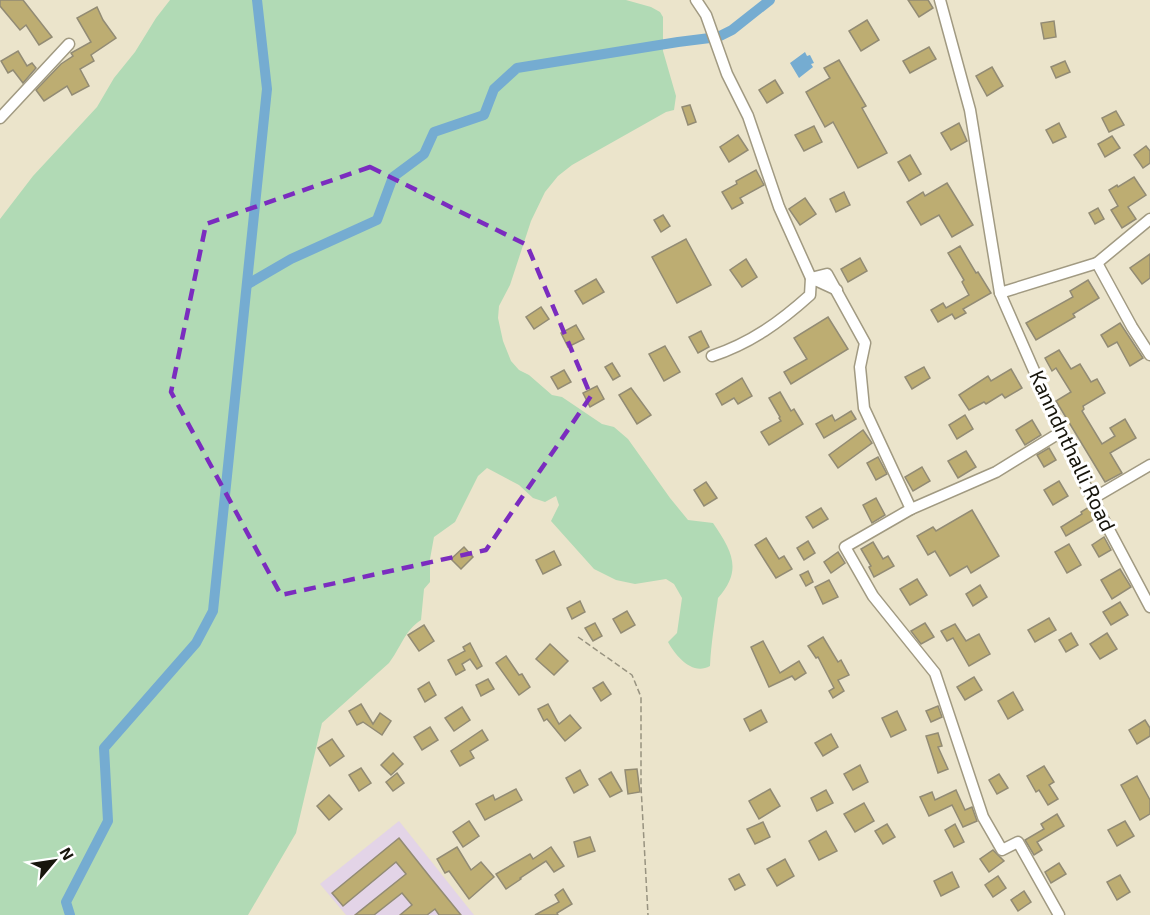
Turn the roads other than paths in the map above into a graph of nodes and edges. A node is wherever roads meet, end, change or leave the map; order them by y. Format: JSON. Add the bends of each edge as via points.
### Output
{"nodes":[{"id":1,"x":696,"y":0,"type":"edge"},
{"id":2,"x":940,"y":0,"type":"edge"},
{"id":3,"x":69,"y":44,"type":"dead end"},
{"id":4,"x":0,"y":118,"type":"edge"},
{"id":5,"x":1150,"y":219,"type":"edge"},
{"id":6,"x":1097,"y":263,"type":"junction"},
{"id":7,"x":811,"y":278,"type":"junction"},
{"id":8,"x":1000,"y":293,"type":"junction"},
{"id":9,"x":1150,"y":355,"type":"edge"},
{"id":10,"x":712,"y":356,"type":"dead end"},
{"id":11,"x":1061,"y":432,"type":"junction"},
{"id":12,"x":1150,"y":465,"type":"edge"},
{"id":13,"x":1092,"y":499,"type":"junction"},
{"id":14,"x":911,"y":510,"type":"junction"},
{"id":15,"x":1150,"y":607,"type":"edge"},
{"id":16,"x":1059,"y":915,"type":"edge"}],
"edges":[{"from":1,"to":7,"type":"street","via":[[748,116],[779,207]]},
{"from":2,"to":8,"type":"street","name":"Kanndnthalli Road","via":[[970,110]]},
{"from":3,"to":4,"type":"street"},
{"from":5,"to":6,"type":"street"},
{"from":6,"to":8,"type":"street"},
{"from":6,"to":9,"type":"street"},
{"from":7,"to":10,"type":"street","via":[[810,295],[784,319],[735,348]]},
{"from":7,"to":14,"type":"street","via":[[827,274],[865,343],[860,367],[864,408]]},
{"from":8,"to":11,"type":"street","name":"Kanndnthalli Road"},
{"from":11,"to":13,"type":"street","name":"Kanndnthalli Road"},
{"from":11,"to":14,"type":"street","via":[[996,472]]},
{"from":12,"to":13,"type":"street"},
{"from":13,"to":15,"type":"street","name":"Kanndnthalli Road"},
{"from":14,"to":16,"type":"street","via":[[845,547],[873,596],[935,673],[983,817],[1002,850],[1018,842]]}]}
